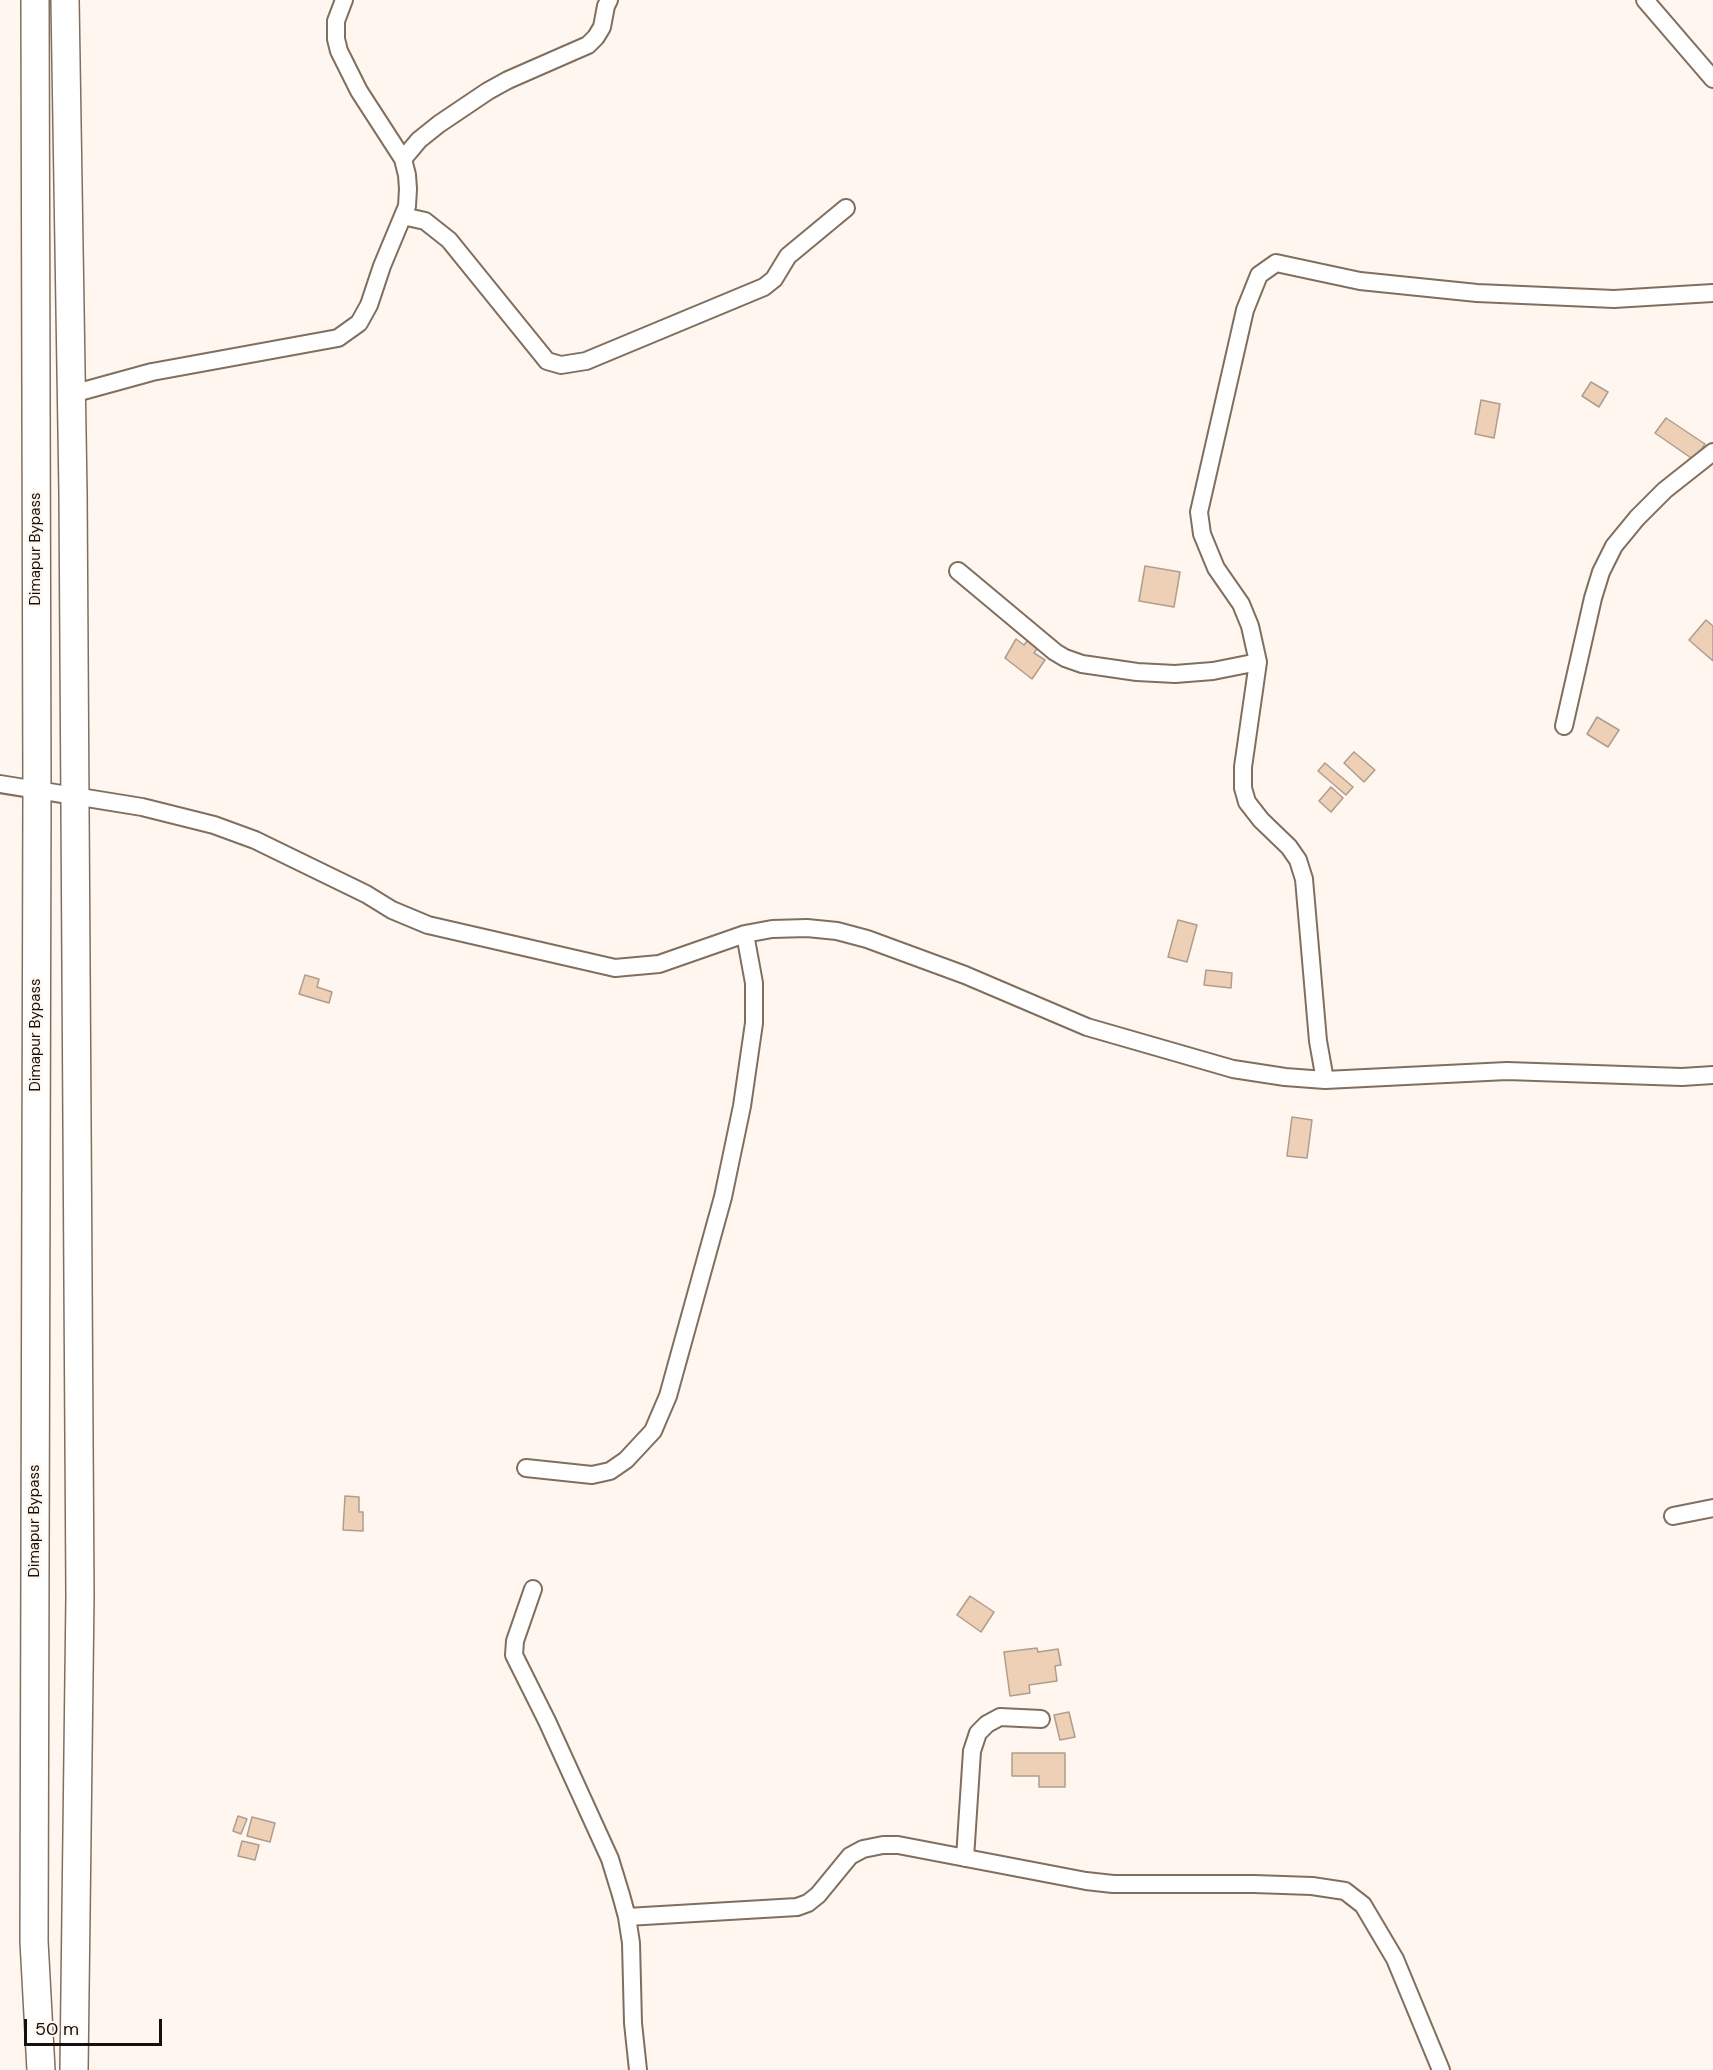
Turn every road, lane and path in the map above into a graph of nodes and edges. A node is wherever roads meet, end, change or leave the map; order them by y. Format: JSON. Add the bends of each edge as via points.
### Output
{"nodes":[{"id":1,"x":35,"y":0,"type":"edge"},
{"id":2,"x":66,"y":0,"type":"edge"},
{"id":3,"x":344,"y":0,"type":"edge"},
{"id":4,"x":609,"y":0,"type":"edge"},
{"id":5,"x":1645,"y":0,"type":"edge"},
{"id":6,"x":1713,"y":79,"type":"edge"},
{"id":7,"x":403,"y":159,"type":"junction"},
{"id":8,"x":846,"y":208,"type":"dead end"},
{"id":9,"x":403,"y":216,"type":"junction"},
{"id":10,"x":1713,"y":293,"type":"edge"},
{"id":11,"x":72,"y":394,"type":"junction"},
{"id":12,"x":1713,"y":452,"type":"edge"},
{"id":13,"x":958,"y":571,"type":"dead end"},
{"id":14,"x":1258,"y":662,"type":"junction"},
{"id":15,"x":1564,"y":726,"type":"dead end"},
{"id":16,"x":0,"y":784,"type":"edge"},
{"id":17,"x":37,"y":791,"type":"junction"},
{"id":18,"x":74,"y":797,"type":"junction"},
{"id":19,"x":746,"y":934,"type":"junction"},
{"id":20,"x":1713,"y":1075,"type":"edge"},
{"id":21,"x":1325,"y":1080,"type":"junction"},
{"id":22,"x":526,"y":1468,"type":"dead end"},
{"id":23,"x":1713,"y":1508,"type":"edge"},
{"id":24,"x":1673,"y":1516,"type":"dead end"},
{"id":25,"x":533,"y":1589,"type":"dead end"},
{"id":26,"x":1041,"y":1719,"type":"dead end"},
{"id":27,"x":965,"y":1858,"type":"junction"},
{"id":28,"x":627,"y":1917,"type":"junction"},
{"id":29,"x":41,"y":2070,"type":"edge"},
{"id":30,"x":74,"y":2070,"type":"edge"},
{"id":31,"x":638,"y":2070,"type":"edge"},
{"id":32,"x":1441,"y":2070,"type":"edge"}],
"edges":[{"from":1,"to":17,"type":"highway","name":"Dimapur Bypass"},
{"from":2,"to":11,"type":"highway"},
{"from":3,"to":7,"type":"street","via":[[336,21],[339,51],[359,91]]},
{"from":4,"to":7,"type":"street","via":[[602,27],[588,45],[488,91],[419,140]]},
{"from":5,"to":6,"type":"street"},
{"from":7,"to":9,"type":"street","via":[[408,189]]},
{"from":8,"to":9,"type":"street","via":[[788,255],[774,279],[764,287],[586,361],[561,365],[547,361],[449,240],[425,221]]},
{"from":9,"to":11,"type":"street","via":[[364,315],[338,338],[152,372]]},
{"from":10,"to":14,"type":"street","via":[[1614,299],[1476,293],[1360,281],[1276,263],[1258,275],[1245,310],[1199,512],[1202,534],[1216,568],[1241,604],[1250,626]]},
{"from":11,"to":18,"type":"highway"},
{"from":12,"to":15,"type":"street","via":[[1665,490],[1614,546],[1593,598]]},
{"from":13,"to":14,"type":"street","via":[[1055,652],[1082,664],[1175,674]]},
{"from":14,"to":21,"type":"street","via":[[1243,788],[1247,802],[1298,860],[1304,879]]},
{"from":16,"to":17,"type":"street"},
{"from":17,"to":18,"type":"street"},
{"from":17,"to":29,"type":"highway","name":"Dimapur Bypass","via":[[34,1941]]},
{"from":18,"to":19,"type":"street","via":[[142,807],[214,825],[255,840],[428,925],[615,968],[658,964]]},
{"from":18,"to":30,"type":"highway","via":[[80,1584]]},
{"from":19,"to":21,"type":"street","via":[[772,929],[837,931],[964,975],[1087,1027],[1233,1069]]},
{"from":19,"to":22,"type":"street","via":[[754,984],[754,1023],[742,1106],[723,1197],[668,1396],[653,1431],[610,1471],[592,1474]]},
{"from":20,"to":21,"type":"street","via":[[1507,1071]]},
{"from":23,"to":24,"type":"street"},
{"from":25,"to":28,"type":"street","via":[[514,1655],[610,1859]]},
{"from":26,"to":27,"type":"street","via":[[1000,1717],[978,1733],[972,1750]]},
{"from":27,"to":28,"type":"street","via":[[883,1845],[850,1856],[818,1895],[797,1907]]},
{"from":27,"to":32,"type":"street","via":[[1113,1884],[1254,1884],[1345,1891],[1363,1905],[1395,1959]]},
{"from":28,"to":31,"type":"street"}]}
